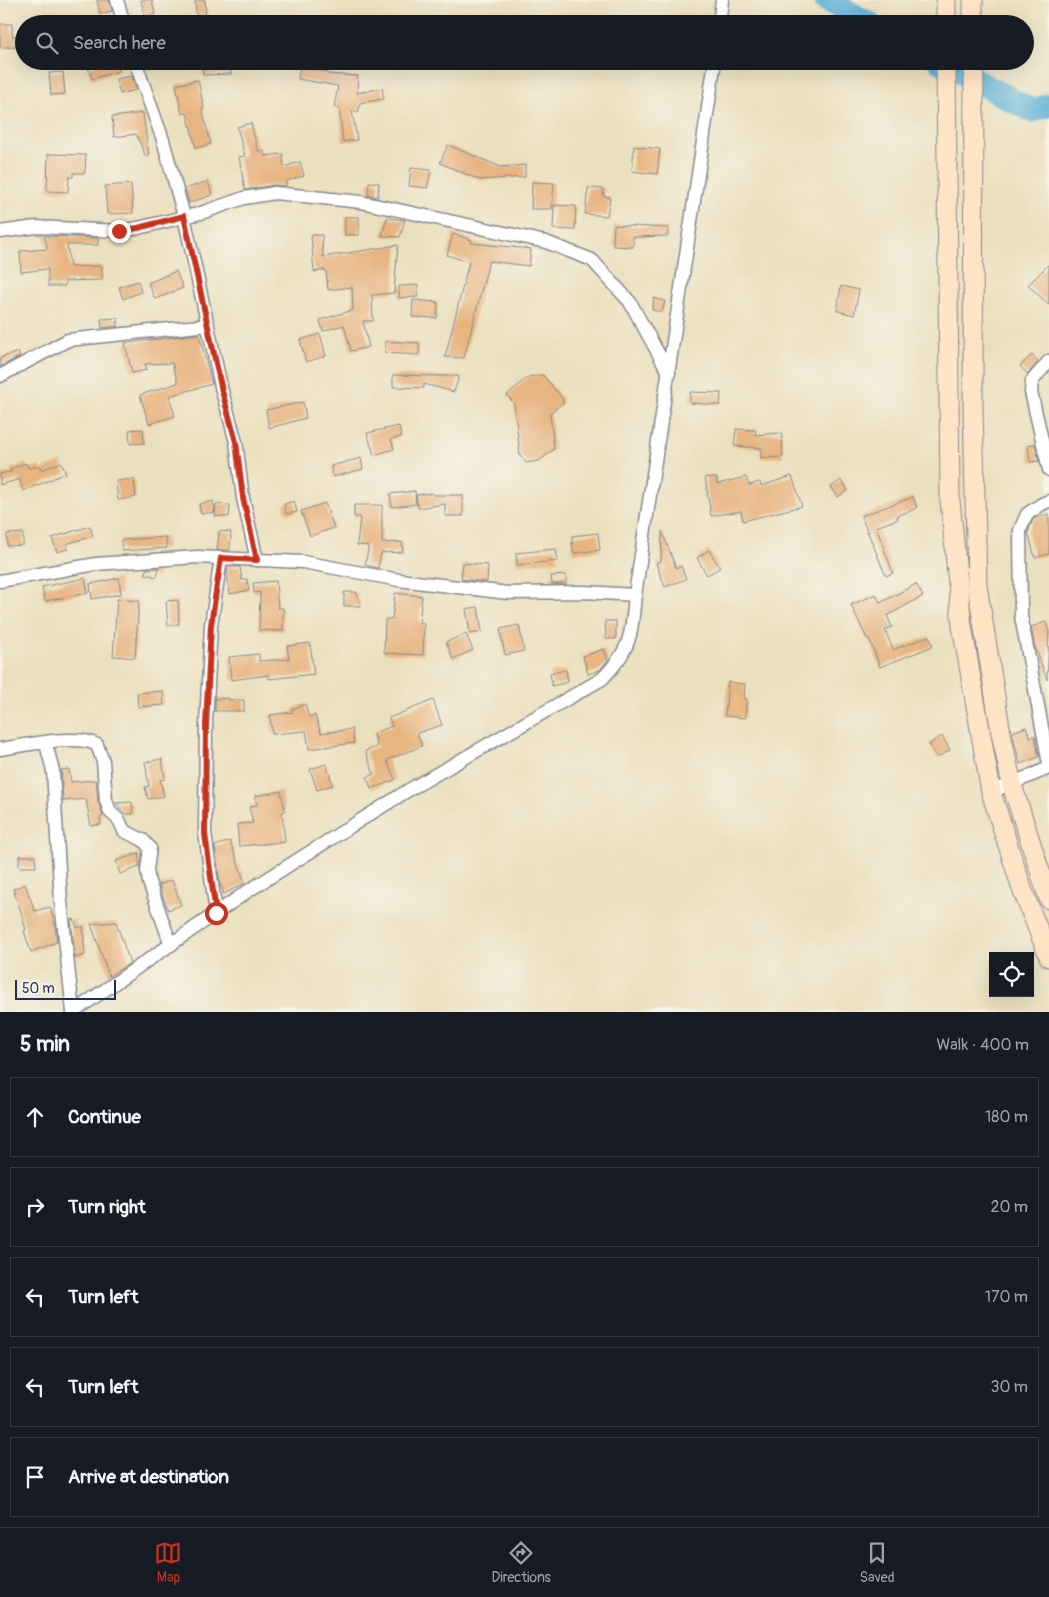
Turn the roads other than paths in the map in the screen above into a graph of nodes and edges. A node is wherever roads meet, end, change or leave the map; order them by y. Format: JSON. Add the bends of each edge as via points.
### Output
{"nodes":[{"id":1,"x":117,"y":0,"type":"edge"},
{"id":2,"x":722,"y":0,"type":"edge"},
{"id":3,"x":946,"y":0,"type":"edge"},
{"id":4,"x":973,"y":0,"type":"edge"},
{"id":5,"x":121,"y":15,"type":"edge"},
{"id":6,"x":720,"y":15,"type":"edge"},
{"id":7,"x":946,"y":15,"type":"edge"},
{"id":8,"x":974,"y":15,"type":"edge"},
{"id":9,"x":138,"y":70,"type":"edge"},
{"id":10,"x":714,"y":70,"type":"edge"},
{"id":11,"x":946,"y":70,"type":"edge"},
{"id":12,"x":974,"y":70,"type":"edge"},
{"id":13,"x":184,"y":216,"type":"junction"},
{"id":14,"x":0,"y":232,"type":"edge"},
{"id":15,"x":208,"y":325,"type":"junction"},
{"id":16,"x":1049,"y":361,"type":"edge"},
{"id":17,"x":669,"y":374,"type":"junction"},
{"id":18,"x":0,"y":376,"type":"edge"},
{"id":19,"x":1049,"y":470,"type":"edge"},
{"id":20,"x":1049,"y":501,"type":"edge"},
{"id":21,"x":221,"y":558,"type":"junction"},
{"id":22,"x":257,"y":560,"type":"junction"},
{"id":23,"x":0,"y":581,"type":"edge"},
{"id":24,"x":635,"y":595,"type":"junction"},
{"id":25,"x":46,"y":744,"type":"junction"},
{"id":26,"x":0,"y":749,"type":"edge"},
{"id":27,"x":1049,"y":764,"type":"edge"},
{"id":28,"x":1049,"y":768,"type":"edge"},
{"id":29,"x":1012,"y":785,"type":"junction"},
{"id":30,"x":991,"y":792,"type":"junction"},
{"id":31,"x":1049,"y":899,"type":"edge"},
{"id":32,"x":216,"y":913,"type":"junction"},
{"id":33,"x":171,"y":944,"type":"junction"},
{"id":34,"x":1049,"y":958,"type":"edge"},
{"id":35,"x":73,"y":1012,"type":"edge"}],
"edges":[{"from":1,"to":5,"type":"street"},
{"from":2,"to":6,"type":"street"},
{"from":3,"to":7,"type":"street"},
{"from":4,"to":8,"type":"street"},
{"from":9,"to":13,"type":"street","via":[[163,140]]},
{"from":10,"to":17,"type":"street"},
{"from":11,"to":30,"type":"street","via":[[950,500],[962,626]]},
{"from":12,"to":29,"type":"street","via":[[972,406],[977,576],[988,658]]},
{"from":13,"to":14,"type":"street","via":[[119,231],[36,228]]},
{"from":13,"to":15,"type":"street"},
{"from":13,"to":17,"type":"street","via":[[244,198],[275,193],[361,202],[546,242],[592,260],[630,302]]},
{"from":15,"to":18,"type":"street","via":[[68,340]]},
{"from":15,"to":22,"type":"street","via":[[236,442],[243,498]]},
{"from":16,"to":19,"type":"street","via":[[1032,381],[1031,392]]},
{"from":17,"to":24,"type":"street"},
{"from":20,"to":27,"type":"street","via":[[1027,514],[1020,530],[1021,616]]},
{"from":21,"to":22,"type":"street"},
{"from":21,"to":23,"type":"street","via":[[197,556],[96,564]]},
{"from":21,"to":32,"type":"street","via":[[211,625],[206,725],[205,834]]},
{"from":22,"to":24,"type":"street","via":[[303,562],[399,580],[508,593]]},
{"from":24,"to":32,"type":"street","via":[[631,639],[620,660],[602,679],[407,791]]},
{"from":25,"to":26,"type":"street"},
{"from":25,"to":33,"type":"street","via":[[74,740],[91,741],[97,745],[103,761],[110,812],[124,830],[143,840],[150,848],[149,882]]},
{"from":25,"to":35,"type":"street","via":[[53,771],[61,902]]},
{"from":28,"to":29,"type":"street"},
{"from":29,"to":30,"type":"street"},
{"from":29,"to":31,"type":"street"},
{"from":30,"to":34,"type":"street","via":[[1022,889]]},
{"from":32,"to":33,"type":"street"},
{"from":33,"to":35,"type":"street"}]}
